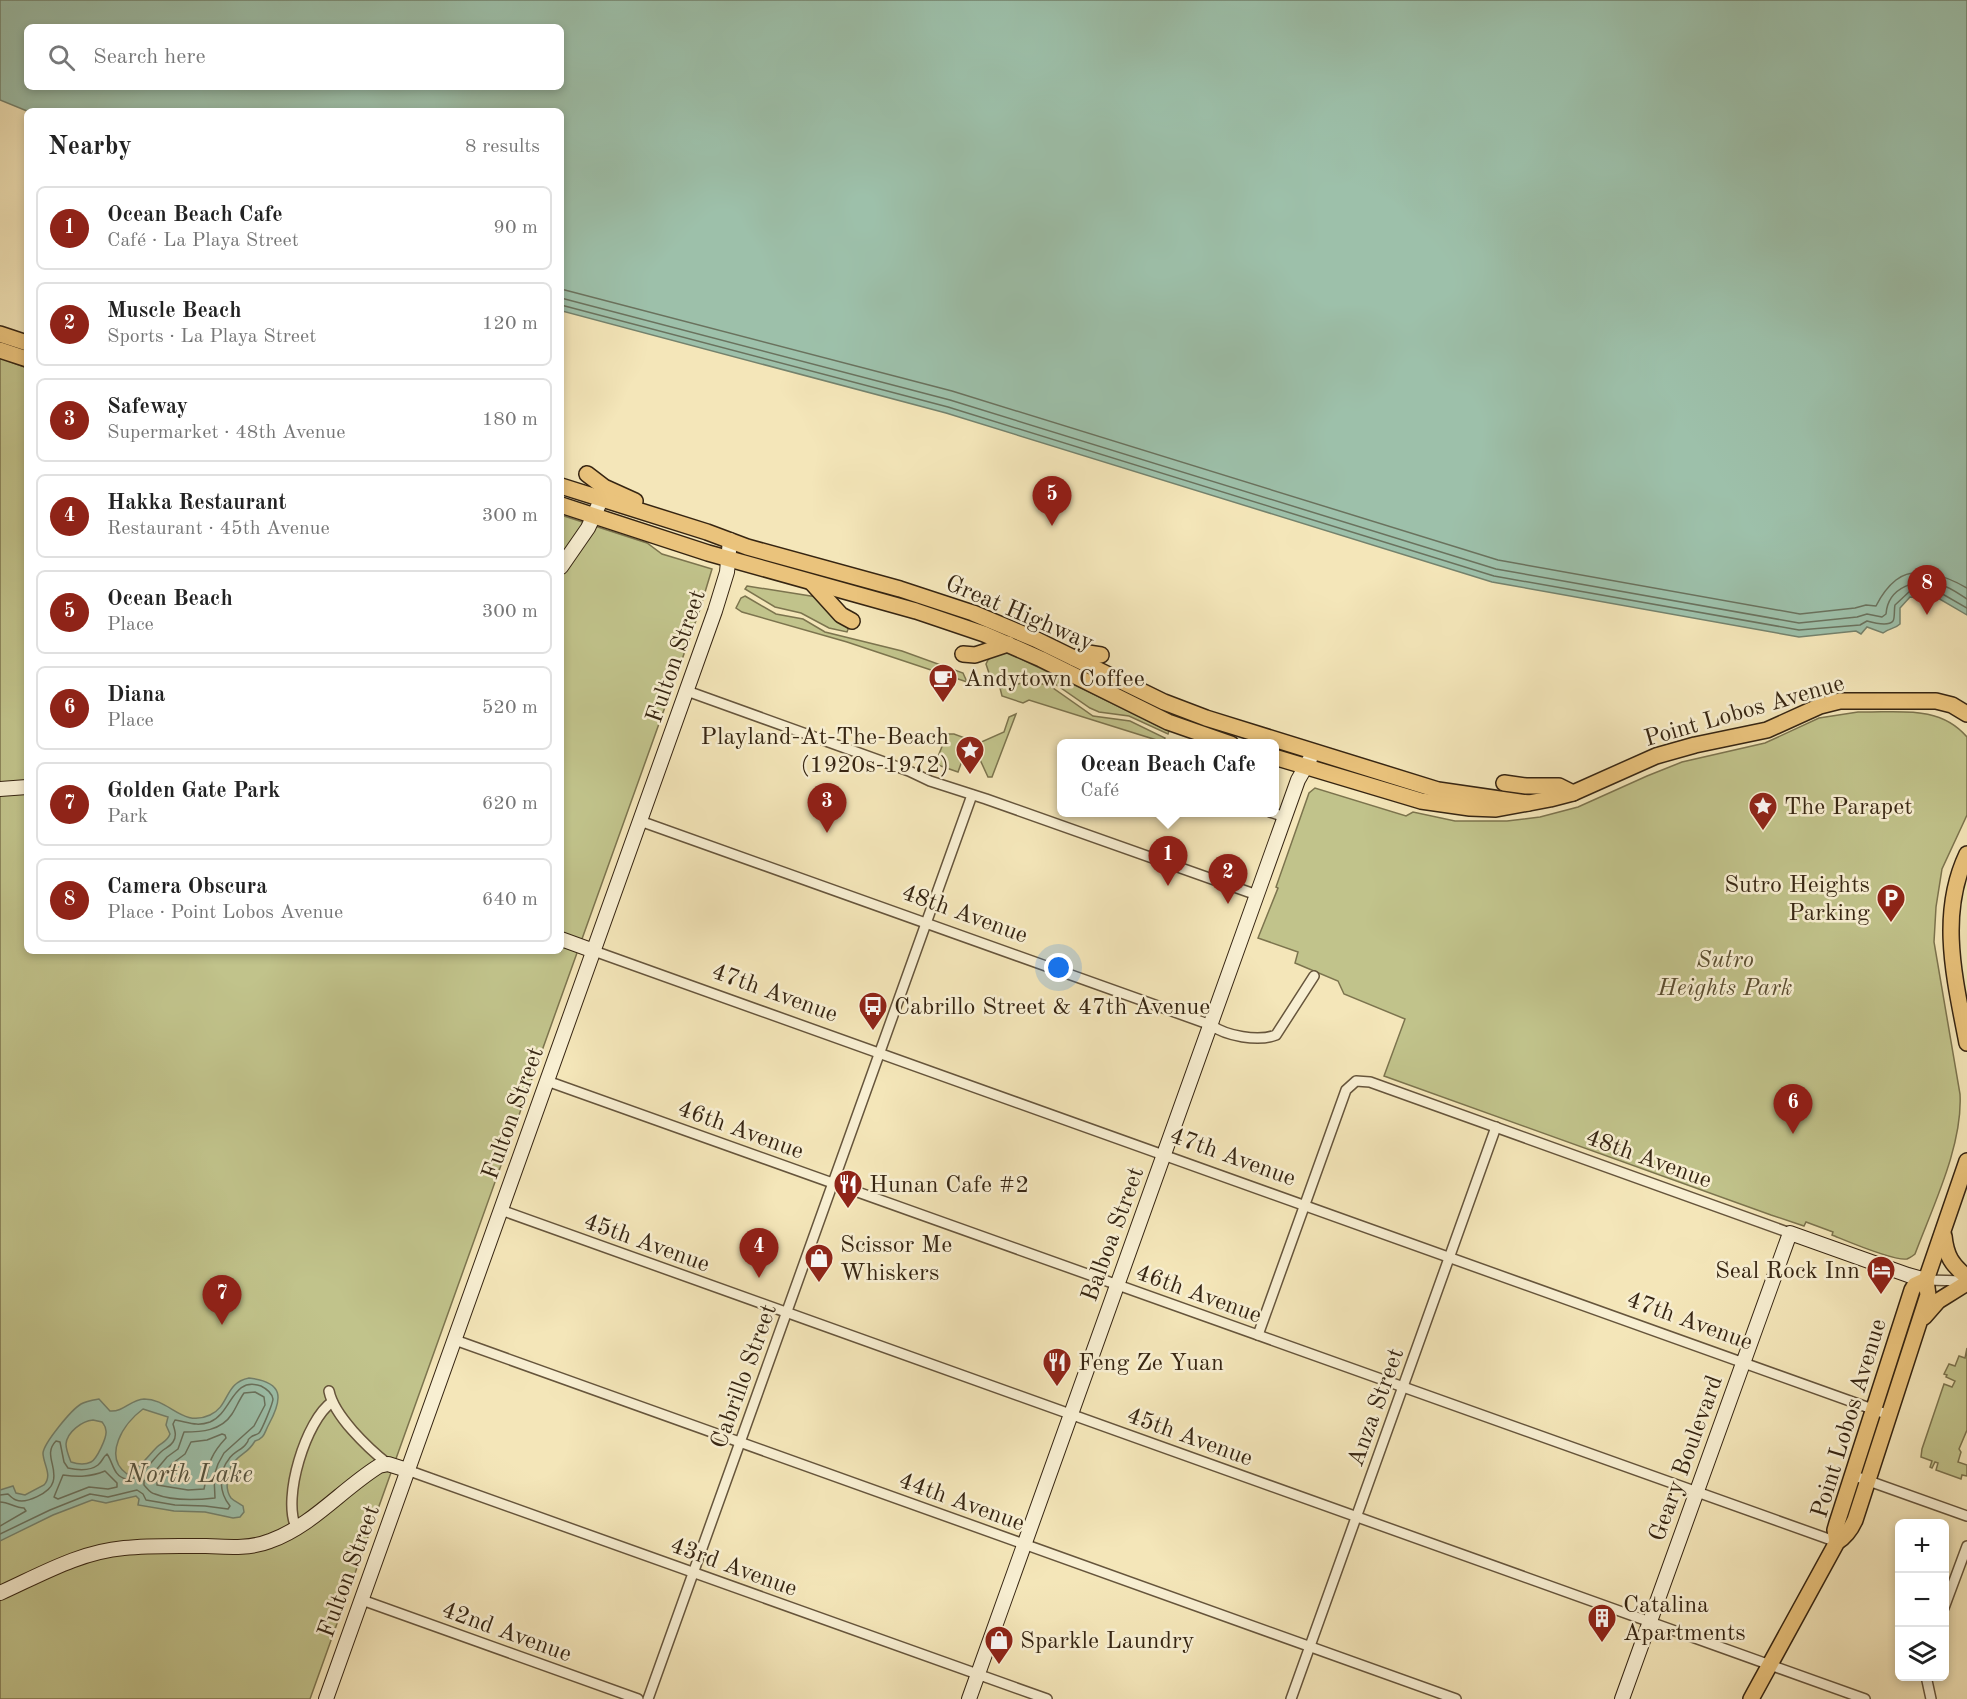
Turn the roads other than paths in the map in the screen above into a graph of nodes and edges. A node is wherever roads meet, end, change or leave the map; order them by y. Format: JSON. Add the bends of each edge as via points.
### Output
{"nodes":[{"id":1,"x":0,"y":334,"type":"edge"},
{"id":2,"x":24,"y":342,"type":"edge"},
{"id":3,"x":0,"y":350,"type":"edge"},
{"id":4,"x":24,"y":358,"type":"edge"},
{"id":5,"x":587,"y":474,"type":"dead end"},
{"id":6,"x":564,"y":487,"type":"edge"},
{"id":7,"x":602,"y":498,"type":"junction"},
{"id":8,"x":564,"y":506,"type":"edge"},
{"id":9,"x":594,"y":516,"type":"junction"},
{"id":10,"x":669,"y":520,"type":"junction"},
{"id":11,"x":729,"y":540,"type":"junction"},
{"id":12,"x":728,"y":560,"type":"junction"},
{"id":13,"x":564,"y":563,"type":"edge"},
{"id":14,"x":812,"y":584,"type":"junction"},
{"id":15,"x":852,"y":621,"type":"dead end"},
{"id":16,"x":1008,"y":645,"type":"junction"},
{"id":17,"x":963,"y":654,"type":"dead end"},
{"id":18,"x":1101,"y":655,"type":"dead end"},
{"id":19,"x":1074,"y":658,"type":"junction"},
{"id":20,"x":687,"y":691,"type":"junction"},
{"id":21,"x":1967,"y":714,"type":"edge"},
{"id":22,"x":1216,"y":739,"type":"edge"},
{"id":23,"x":1272,"y":739,"type":"edge"},
{"id":24,"x":1279,"y":741,"type":"edge"},
{"id":25,"x":1313,"y":752,"type":"junction"},
{"id":26,"x":1279,"y":758,"type":"edge"},
{"id":27,"x":1306,"y":767,"type":"junction"},
{"id":28,"x":1504,"y":783,"type":"dead end"},
{"id":29,"x":24,"y":787,"type":"edge"},
{"id":30,"x":0,"y":789,"type":"edge"},
{"id":31,"x":1573,"y":793,"type":"junction"},
{"id":32,"x":972,"y":795,"type":"junction"},
{"id":33,"x":1528,"y":803,"type":"junction"},
{"id":34,"x":1279,"y":815,"type":"edge"},
{"id":35,"x":1285,"y":817,"type":"junction"},
{"id":36,"x":640,"y":821,"type":"junction"},
{"id":37,"x":1967,"y":854,"type":"edge"},
{"id":38,"x":1257,"y":895,"type":"junction"},
{"id":39,"x":926,"y":923,"type":"junction"},
{"id":40,"x":564,"y":940,"type":"edge"},
{"id":41,"x":594,"y":951,"type":"junction"},
{"id":42,"x":1314,"y":976,"type":"dead end"},
{"id":43,"x":1211,"y":1025,"type":"junction"},
{"id":44,"x":1967,"y":1042,"type":"edge"},
{"id":45,"x":879,"y":1053,"type":"junction"},
{"id":46,"x":547,"y":1081,"type":"junction"},
{"id":47,"x":1496,"y":1128,"type":"junction"},
{"id":48,"x":1164,"y":1155,"type":"junction"},
{"id":49,"x":1967,"y":1161,"type":"edge"},
{"id":50,"x":833,"y":1183,"type":"junction"},
{"id":51,"x":1305,"y":1206,"type":"junction"},
{"id":52,"x":501,"y":1210,"type":"junction"},
{"id":53,"x":1790,"y":1233,"type":"junction"},
{"id":54,"x":1943,"y":1233,"type":"junction"},
{"id":55,"x":1449,"y":1257,"type":"junction"},
{"id":56,"x":1926,"y":1280,"type":"junction"},
{"id":57,"x":1967,"y":1281,"type":"edge"},
{"id":58,"x":1118,"y":1285,"type":"junction"},
{"id":59,"x":786,"y":1313,"type":"junction"},
{"id":60,"x":1918,"y":1324,"type":"junction"},
{"id":61,"x":1258,"y":1335,"type":"junction"},
{"id":62,"x":454,"y":1340,"type":"junction"},
{"id":63,"x":1743,"y":1362,"type":"junction"},
{"id":64,"x":1403,"y":1387,"type":"junction"},
{"id":65,"x":329,"y":1390,"type":"dead end"},
{"id":66,"x":332,"y":1402,"type":"junction"},
{"id":67,"x":1873,"y":1409,"type":"junction"},
{"id":68,"x":1071,"y":1415,"type":"junction"},
{"id":69,"x":1889,"y":1415,"type":"junction"},
{"id":70,"x":740,"y":1442,"type":"junction"},
{"id":71,"x":388,"y":1464,"type":"junction"},
{"id":72,"x":407,"y":1470,"type":"junction"},
{"id":73,"x":1852,"y":1475,"type":"junction"},
{"id":74,"x":1868,"y":1480,"type":"junction"},
{"id":75,"x":1697,"y":1492,"type":"junction"},
{"id":76,"x":1967,"y":1516,"type":"edge"},
{"id":77,"x":1356,"y":1517,"type":"junction"},
{"id":78,"x":296,"y":1527,"type":"junction"},
{"id":79,"x":1837,"y":1542,"type":"junction"},
{"id":80,"x":1025,"y":1545,"type":"junction"},
{"id":81,"x":1967,"y":1546,"type":"edge"},
{"id":82,"x":693,"y":1572,"type":"junction"},
{"id":83,"x":0,"y":1593,"type":"edge"},
{"id":84,"x":1949,"y":1595,"type":"edge"},
{"id":85,"x":362,"y":1600,"type":"junction"},
{"id":86,"x":1650,"y":1622,"type":"junction"},
{"id":87,"x":1310,"y":1647,"type":"junction"},
{"id":88,"x":1770,"y":1665,"type":"junction"},
{"id":89,"x":978,"y":1674,"type":"junction"},
{"id":90,"x":1927,"y":1681,"type":"edge"},
{"id":91,"x":326,"y":1699,"type":"edge"},
{"id":92,"x":638,"y":1699,"type":"edge"},
{"id":93,"x":648,"y":1699,"type":"edge"},
{"id":94,"x":969,"y":1699,"type":"edge"},
{"id":95,"x":1047,"y":1699,"type":"edge"},
{"id":96,"x":1291,"y":1699,"type":"edge"},
{"id":97,"x":1456,"y":1699,"type":"edge"},
{"id":98,"x":1622,"y":1699,"type":"edge"},
{"id":99,"x":1751,"y":1699,"type":"edge"},
{"id":100,"x":1865,"y":1699,"type":"edge"},
{"id":101,"x":1931,"y":1699,"type":"edge"}],
"edges":[{"from":1,"to":2,"type":"main road"},
{"from":3,"to":4,"type":"main road"},
{"from":5,"to":10,"type":"main road"},
{"from":6,"to":7,"type":"main road","name":"Great Highway"},
{"from":7,"to":9,"type":"street"},
{"from":7,"to":10,"type":"main road","name":"Great Highway"},
{"from":8,"to":9,"type":"main road","name":"Great Highway"},
{"from":9,"to":12,"type":"main road","name":"Great Highway"},
{"from":9,"to":13,"type":"street"},
{"from":10,"to":11,"type":"main road","name":"Great Highway"},
{"from":11,"to":12,"type":"street","name":"Fulton Street"},
{"from":11,"to":19,"type":"main road","name":"Great Highway","via":[[941,602]]},
{"from":12,"to":14,"type":"main road","name":"Great Highway"},
{"from":12,"to":20,"type":"street","name":"Fulton Street","via":[[724,584]]},
{"from":14,"to":15,"type":"main road","via":[[841,615]]},
{"from":14,"to":16,"type":"main road","name":"Great Highway","via":[[916,611]]},
{"from":16,"to":17,"type":"main road","via":[[975,655]]},
{"from":16,"to":22,"type":"main road","name":"Great Highway","via":[[1167,722]]},
{"from":18,"to":19,"type":"main road","via":[[1088,653]]},
{"from":19,"to":23,"type":"main road","name":"Great Highway","via":[[1185,711]]},
{"from":20,"to":32,"type":"street"},
{"from":20,"to":36,"type":"street","name":"Fulton Street"},
{"from":21,"to":31,"type":"main road","name":"Point Lobos Avenue","via":[[1936,701],[1840,700],[1767,730],[1669,752]]},
{"from":24,"to":25,"type":"main road","name":"Great Highway"},
{"from":25,"to":27,"type":"street","name":"Balboa Street"},
{"from":25,"to":33,"type":"main road","name":"Great Highway","via":[[1438,790]]},
{"from":26,"to":27,"type":"main road","name":"Great Highway"},
{"from":27,"to":33,"type":"main road","name":"Great Highway","via":[[1432,803],[1496,809]]},
{"from":27,"to":35,"type":"street","name":"Balboa Street"},
{"from":28,"to":31,"type":"main road","via":[[1559,786]]},
{"from":29,"to":30,"type":"street"},
{"from":31,"to":33,"type":"main road","name":"Great Highway"},
{"from":32,"to":38,"type":"street"},
{"from":32,"to":39,"type":"street","name":"Cabrillo Street"},
{"from":34,"to":35,"type":"street"},
{"from":35,"to":38,"type":"street","name":"Balboa Street"},
{"from":36,"to":39,"type":"street","name":"48th Avenue"},
{"from":36,"to":41,"type":"street","name":"Fulton Street"},
{"from":37,"to":44,"type":"main road","via":[[1956,883],[1950,920],[1953,964]]},
{"from":38,"to":43,"type":"street","name":"Balboa Street"},
{"from":39,"to":43,"type":"street","name":"48th Avenue"},
{"from":39,"to":45,"type":"street","name":"Cabrillo Street"},
{"from":40,"to":41,"type":"street","name":"47th Avenue"},
{"from":41,"to":45,"type":"street","name":"47th Avenue"},
{"from":41,"to":46,"type":"street","name":"Fulton Street"},
{"from":42,"to":43,"type":"street","name":"48th Avenue","via":[[1274,1037],[1233,1036]]},
{"from":43,"to":48,"type":"street","name":"Balboa Street"},
{"from":45,"to":48,"type":"street","name":"47th Avenue"},
{"from":45,"to":50,"type":"street","name":"Cabrillo Street"},
{"from":46,"to":50,"type":"street","name":"46th Avenue"},
{"from":46,"to":52,"type":"street","name":"Fulton Street"},
{"from":47,"to":51,"type":"street","name":"48th Avenue","via":[[1370,1082],[1356,1082],[1346,1090]]},
{"from":47,"to":53,"type":"street","name":"48th Avenue"},
{"from":47,"to":55,"type":"street","name":"Anza Street"},
{"from":48,"to":51,"type":"street","name":"47th Avenue"},
{"from":48,"to":58,"type":"street","name":"Balboa Street"},
{"from":49,"to":54,"type":"main road","name":"Point Lobos Avenue"},
{"from":50,"to":58,"type":"street","name":"46th Avenue"},
{"from":50,"to":59,"type":"street","name":"Cabrillo Street"},
{"from":51,"to":55,"type":"street","name":"47th Avenue"},
{"from":51,"to":61,"type":"street"},
{"from":52,"to":59,"type":"street","name":"45th Avenue"},
{"from":52,"to":62,"type":"street","name":"Fulton Street"},
{"from":53,"to":56,"type":"street","name":"48th Avenue"},
{"from":53,"to":63,"type":"street","name":"Geary Boulevard"},
{"from":54,"to":56,"type":"main road","name":"Point Lobos Avenue"},
{"from":54,"to":57,"type":"main road","via":[[1946,1251]]},
{"from":55,"to":63,"type":"street","name":"47th Avenue"},
{"from":55,"to":64,"type":"street","name":"Anza Street"},
{"from":56,"to":57,"type":"street"},
{"from":56,"to":60,"type":"main road","name":"Point Lobos Avenue","via":[[1928,1295]]},
{"from":56,"to":67,"type":"main road","name":"Point Lobos Avenue","via":[[1912,1290]]},
{"from":57,"to":60,"type":"main road","via":[[1938,1301]]},
{"from":58,"to":61,"type":"street","name":"46th Avenue"},
{"from":58,"to":68,"type":"street","name":"Balboa Street"},
{"from":59,"to":68,"type":"street","name":"45th Avenue"},
{"from":59,"to":70,"type":"street","name":"Cabrillo Street"},
{"from":60,"to":69,"type":"main road","name":"Point Lobos Avenue"},
{"from":61,"to":64,"type":"street","name":"46th Avenue"},
{"from":62,"to":70,"type":"street","name":"44th Avenue"},
{"from":62,"to":72,"type":"street","name":"Fulton Street"},
{"from":63,"to":67,"type":"street","name":"47th Avenue"},
{"from":63,"to":75,"type":"street","name":"Geary Boulevard"},
{"from":64,"to":75,"type":"street","name":"46th Avenue"},
{"from":64,"to":77,"type":"street","name":"Anza Street"},
{"from":65,"to":66,"type":"street"},
{"from":66,"to":71,"type":"street","via":[[351,1428]]},
{"from":66,"to":78,"type":"street","via":[[321,1412],[298,1460],[292,1516]]},
{"from":67,"to":69,"type":"street","name":"47th Avenue"},
{"from":67,"to":73,"type":"main road","name":"Point Lobos Avenue"},
{"from":68,"to":77,"type":"street","name":"45th Avenue"},
{"from":68,"to":80,"type":"street","name":"Balboa Street"},
{"from":69,"to":74,"type":"main road","name":"Point Lobos Avenue"},
{"from":70,"to":80,"type":"street","name":"44th Avenue"},
{"from":70,"to":82,"type":"street","name":"Cabrillo Street"},
{"from":71,"to":72,"type":"street"},
{"from":71,"to":78,"type":"street","via":[[376,1468]]},
{"from":72,"to":82,"type":"street","name":"43rd Avenue"},
{"from":72,"to":85,"type":"street","name":"Fulton Street"},
{"from":73,"to":74,"type":"street"},
{"from":73,"to":79,"type":"main road","name":"Point Lobos Avenue","via":[[1835,1529]]},
{"from":74,"to":76,"type":"street"},
{"from":74,"to":79,"type":"main road","name":"Point Lobos Avenue","via":[[1852,1528]]},
{"from":75,"to":79,"type":"street","name":"46th Avenue"},
{"from":75,"to":86,"type":"street","name":"Geary Boulevard"},
{"from":77,"to":86,"type":"street","name":"45th Avenue"},
{"from":77,"to":87,"type":"street","name":"Anza Street"},
{"from":78,"to":83,"type":"street","via":[[254,1546],[111,1549],[68,1562]]},
{"from":79,"to":88,"type":"main road","name":"Point Lobos Avenue"},
{"from":80,"to":87,"type":"street","name":"44th Avenue"},
{"from":80,"to":89,"type":"street","name":"Balboa Street"},
{"from":81,"to":84,"type":"street"},
{"from":82,"to":89,"type":"street","name":"43rd Avenue"},
{"from":82,"to":93,"type":"street","name":"Cabrillo Street"},
{"from":85,"to":91,"type":"street","name":"Fulton Street"},
{"from":85,"to":92,"type":"street","name":"42nd Avenue"},
{"from":86,"to":88,"type":"street","name":"45th Avenue"},
{"from":86,"to":98,"type":"street","name":"Geary Boulevard"},
{"from":87,"to":96,"type":"street","name":"Anza Street"},
{"from":87,"to":97,"type":"street","name":"44th Avenue"},
{"from":88,"to":99,"type":"main road","name":"Point Lobos Avenue"},
{"from":88,"to":100,"type":"street","name":"45th Avenue"},
{"from":89,"to":94,"type":"street","name":"Balboa Street"},
{"from":89,"to":95,"type":"street","name":"43rd Avenue"},
{"from":90,"to":101,"type":"street"}]}
